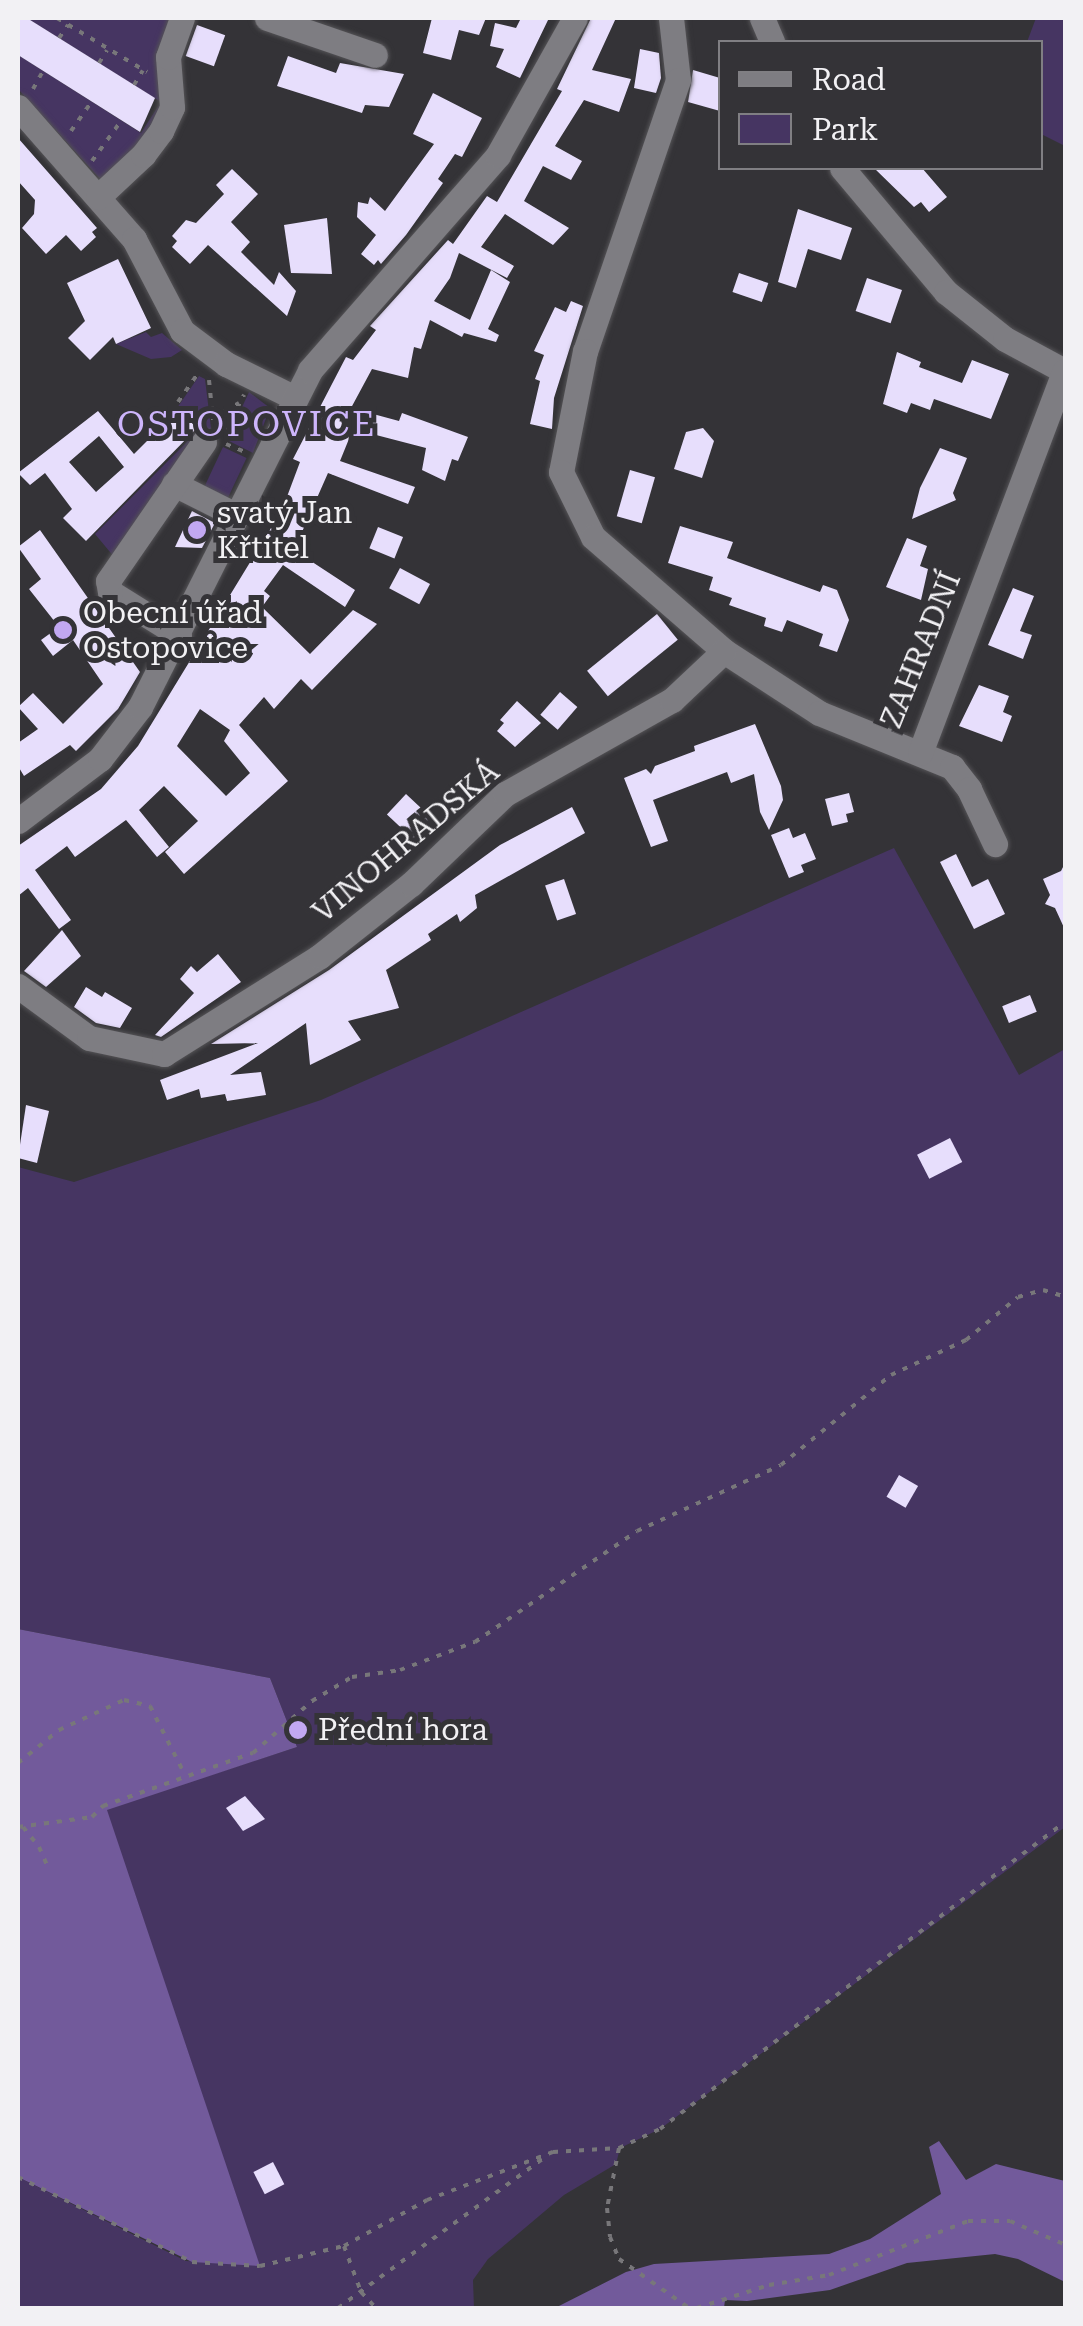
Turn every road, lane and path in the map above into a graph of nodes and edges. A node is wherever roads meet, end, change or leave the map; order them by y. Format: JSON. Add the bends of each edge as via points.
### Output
{"nodes":[{"id":1,"x":58,"y":18,"type":"edge"},
{"id":2,"x":182,"y":18,"type":"edge"},
{"id":3,"x":267,"y":18,"type":"edge"},
{"id":4,"x":575,"y":18,"type":"edge"},
{"id":5,"x":671,"y":18,"type":"edge"},
{"id":6,"x":68,"y":24,"type":"junction"},
{"id":7,"x":59,"y":38,"type":"dead end"},
{"id":8,"x":108,"y":48,"type":"junction"},
{"id":9,"x":375,"y":55,"type":"dead end"},
{"id":10,"x":99,"y":62,"type":"dead end"},
{"id":11,"x":43,"y":72,"type":"dead end"},
{"id":12,"x":134,"y":85,"type":"dead end"},
{"id":13,"x":24,"y":100,"type":"edge"},
{"id":14,"x":92,"y":102,"type":"dead end"},
{"id":15,"x":121,"y":121,"type":"dead end"},
{"id":16,"x":68,"y":135,"type":"dead end"},
{"id":17,"x":92,"y":162,"type":"dead end"},
{"id":18,"x":844,"y":170,"type":"edge"},
{"id":19,"x":98,"y":197,"type":"junction"},
{"id":20,"x":1065,"y":372,"type":"edge"},
{"id":21,"x":294,"y":397,"type":"junction"},
{"id":22,"x":178,"y":402,"type":"dead end"},
{"id":23,"x":240,"y":402,"type":"dead end"},
{"id":24,"x":230,"y":422,"type":"dead end"},
{"id":25,"x":208,"y":430,"type":"junction"},
{"id":26,"x":252,"y":456,"type":"dead end"},
{"id":27,"x":174,"y":484,"type":"junction"},
{"id":28,"x":226,"y":510,"type":"dead end"},
{"id":29,"x":179,"y":635,"type":"junction"},
{"id":30,"x":724,"y":650,"type":"junction"},
{"id":31,"x":920,"y":752,"type":"junction"},
{"id":32,"x":18,"y":821,"type":"edge"},
{"id":33,"x":995,"y":844,"type":"dead end"},
{"id":34,"x":18,"y":986,"type":"edge"},
{"id":35,"x":1066,"y":1297,"type":"edge"},
{"id":36,"x":18,"y":1763,"type":"edge"},
{"id":37,"x":185,"y":1775,"type":"junction"},
{"id":38,"x":1066,"y":1821,"type":"edge"},
{"id":39,"x":20,"y":1827,"type":"edge"},
{"id":40,"x":46,"y":1865,"type":"dead end"},
{"id":41,"x":620,"y":2148,"type":"junction"},
{"id":42,"x":553,"y":2152,"type":"junction"},
{"id":43,"x":18,"y":2177,"type":"edge"},
{"id":44,"x":344,"y":2246,"type":"junction"},
{"id":45,"x":1066,"y":2246,"type":"edge"},
{"id":46,"x":360,"y":2292,"type":"junction"},
{"id":47,"x":338,"y":2308,"type":"edge"},
{"id":48,"x":376,"y":2308,"type":"edge"},
{"id":49,"x":690,"y":2308,"type":"edge"},
{"id":50,"x":697,"y":2308,"type":"edge"}],
"edges":[{"from":1,"to":6,"type":"path"},
{"from":2,"to":19,"type":"street","via":[[168,56],[172,107],[161,131]]},
{"from":3,"to":9,"type":"street"},
{"from":4,"to":21,"type":"street","via":[[498,154],[334,340]]},
{"from":5,"to":30,"type":"street","via":[[678,80],[585,351],[561,472],[593,537]]},
{"from":6,"to":7,"type":"path"},
{"from":6,"to":8,"type":"path"},
{"from":8,"to":10,"type":"path"},
{"from":8,"to":12,"type":"path","via":[[145,71]]},
{"from":11,"to":13,"type":"path"},
{"from":13,"to":19,"type":"street"},
{"from":14,"to":16,"type":"path"},
{"from":15,"to":17,"type":"path"},
{"from":18,"to":20,"type":"street","via":[[946,292],[1005,339]]},
{"from":19,"to":21,"type":"street","via":[[134,239],[182,331],[226,364]]},
{"from":20,"to":31,"type":"street","name":"ZAHRADNÍ"},
{"from":21,"to":29,"type":"street"},
{"from":22,"to":25,"type":"path","via":[[205,365]]},
{"from":23,"to":25,"type":"path"},
{"from":24,"to":25,"type":"path"},
{"from":25,"to":26,"type":"path","via":[[208,436]]},
{"from":25,"to":27,"type":"street"},
{"from":27,"to":28,"type":"street"},
{"from":27,"to":29,"type":"street","via":[[108,588]]},
{"from":29,"to":32,"type":"street","via":[[140,707],[100,759]]},
{"from":30,"to":31,"type":"street","name":"ZAHRADNÍ","via":[[820,713]]},
{"from":30,"to":34,"type":"street","name":"VINOHRADSKÁ","via":[[672,700],[505,794],[411,884],[320,956],[164,1054],[89,1038]]},
{"from":31,"to":33,"type":"street","via":[[952,767]]},
{"from":35,"to":37,"type":"path","via":[[1043,1290],[1018,1296],[966,1340],[891,1374],[781,1465],[636,1530],[475,1642],[400,1670],[352,1677],[312,1701],[253,1753]]},
{"from":36,"to":37,"type":"path","via":[[59,1730],[124,1700],[150,1706]]},
{"from":37,"to":39,"type":"path","via":[[92,1816]]},
{"from":38,"to":41,"type":"path","via":[[660,2130]]},
{"from":39,"to":40,"type":"path"},
{"from":41,"to":42,"type":"path"},
{"from":41,"to":49,"type":"path","via":[[607,2208],[618,2259]]},
{"from":42,"to":44,"type":"path","via":[[428,2200]]},
{"from":42,"to":46,"type":"path"},
{"from":43,"to":44,"type":"path","via":[[192,2262],[260,2266]]},
{"from":44,"to":46,"type":"path"},
{"from":45,"to":50,"type":"path","via":[[1010,2220],[968,2221],[830,2276],[769,2285]]},
{"from":46,"to":47,"type":"path"},
{"from":46,"to":48,"type":"path"}]}
